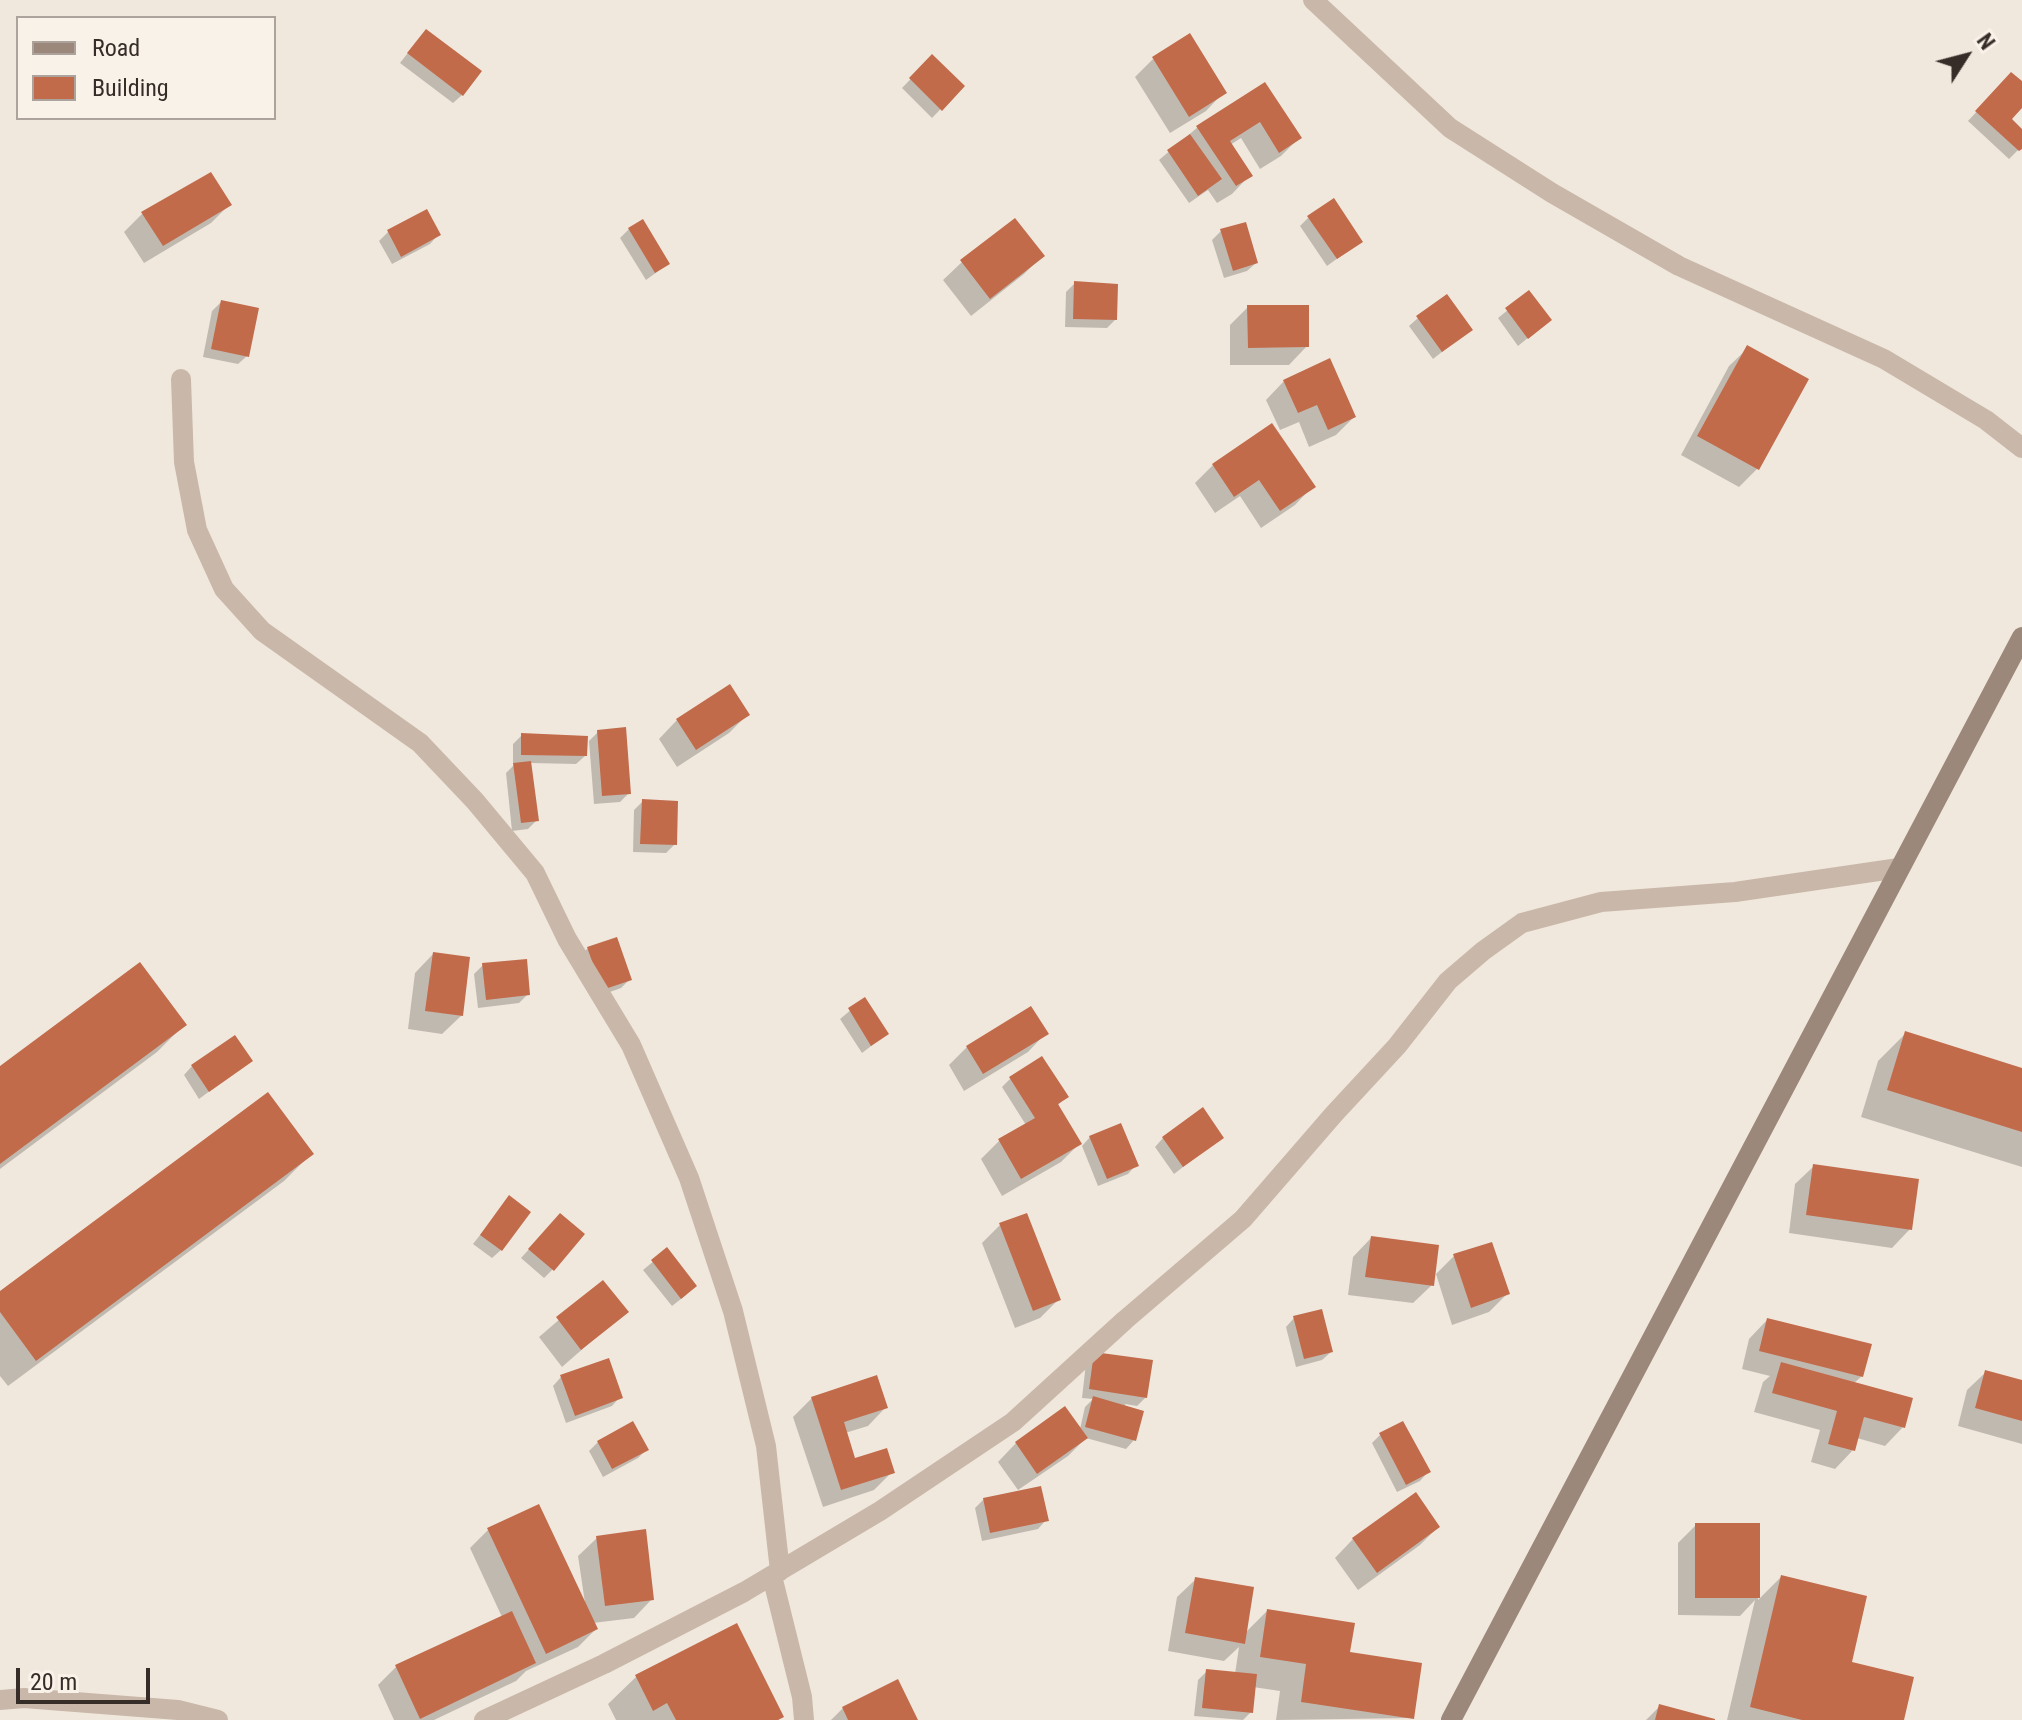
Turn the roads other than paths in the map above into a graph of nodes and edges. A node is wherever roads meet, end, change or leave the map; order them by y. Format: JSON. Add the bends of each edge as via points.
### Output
{"nodes":[{"id":1,"x":1313,"y":0,"type":"edge"},
{"id":2,"x":181,"y":379,"type":"dead end"},
{"id":3,"x":2022,"y":448,"type":"edge"},
{"id":4,"x":2022,"y":637,"type":"edge"},
{"id":5,"x":1899,"y":868,"type":"junction"},
{"id":6,"x":776,"y":1574,"type":"junction"},
{"id":7,"x":0,"y":1700,"type":"edge"},
{"id":8,"x":218,"y":1720,"type":"edge"},
{"id":9,"x":484,"y":1720,"type":"edge"},
{"id":10,"x":804,"y":1720,"type":"edge"},
{"id":11,"x":1451,"y":1720,"type":"edge"}],
"edges":[{"from":1,"to":3,"type":"street","via":[[1450,128],[1552,193],[1679,266],[1884,359],[1986,420]]},
{"from":2,"to":6,"type":"street","via":[[184,462],[197,530],[224,589],[262,631],[420,743],[475,801],[535,873],[567,939],[631,1045],[689,1178],[733,1311],[766,1446]]},
{"from":4,"to":5,"type":"street"},
{"from":5,"to":6,"type":"street","via":[[1735,892],[1601,902],[1522,923],[1448,981],[1243,1219],[1013,1422]]},
{"from":5,"to":11,"type":"street"},
{"from":6,"to":9,"type":"street"},
{"from":6,"to":10,"type":"street"},
{"from":7,"to":8,"type":"street","via":[[178,1710]]}]}
